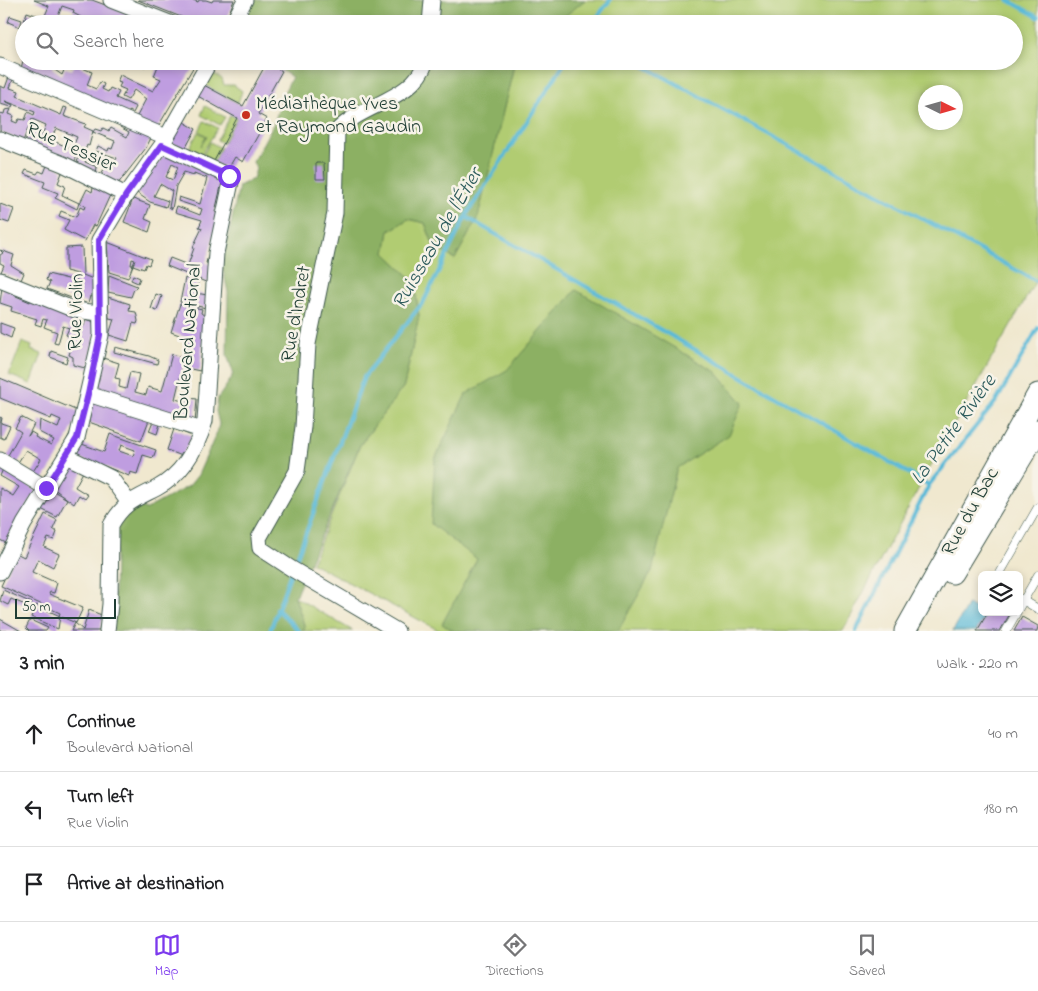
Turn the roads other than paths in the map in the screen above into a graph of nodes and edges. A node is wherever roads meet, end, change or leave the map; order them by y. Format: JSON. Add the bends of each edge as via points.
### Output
{"nodes":[{"id":1,"x":111,"y":0,"type":"edge"},
{"id":2,"x":245,"y":0,"type":"edge"},
{"id":3,"x":432,"y":0,"type":"edge"},
{"id":4,"x":149,"y":15,"type":"edge"},
{"id":5,"x":237,"y":15,"type":"edge"},
{"id":6,"x":431,"y":15,"type":"edge"},
{"id":7,"x":0,"y":66,"type":"edge"},
{"id":8,"x":205,"y":70,"type":"edge"},
{"id":9,"x":423,"y":70,"type":"edge"},
{"id":10,"x":0,"y":139,"type":"edge"},
{"id":11,"x":164,"y":141,"type":"junction"},
{"id":12,"x":126,"y":195,"type":"junction"},
{"id":13,"x":0,"y":280,"type":"edge"},
{"id":14,"x":99,"y":312,"type":"junction"},
{"id":15,"x":88,"y":394,"type":"junction"},
{"id":16,"x":1038,"y":394,"type":"edge"},
{"id":17,"x":202,"y":430,"type":"junction"},
{"id":18,"x":1038,"y":430,"type":"edge"},
{"id":19,"x":66,"y":456,"type":"junction"},
{"id":20,"x":0,"y":460,"type":"edge"},
{"id":21,"x":46,"y":488,"type":"junction"},
{"id":22,"x":129,"y":503,"type":"junction"},
{"id":23,"x":1038,"y":507,"type":"edge"},
{"id":24,"x":1001,"y":571,"type":"edge"},
{"id":25,"x":0,"y":572,"type":"edge"},
{"id":26,"x":1038,"y":575,"type":"edge"},
{"id":27,"x":1023,"y":599,"type":"edge"},
{"id":28,"x":1023,"y":603,"type":"edge"},
{"id":29,"x":1038,"y":609,"type":"edge"},
{"id":30,"x":1015,"y":616,"type":"edge"},
{"id":31,"x":107,"y":631,"type":"edge"},
{"id":32,"x":397,"y":631,"type":"edge"},
{"id":33,"x":905,"y":631,"type":"edge"},
{"id":34,"x":918,"y":631,"type":"edge"},
{"id":35,"x":1006,"y":631,"type":"edge"}],
"edges":[{"from":1,"to":4,"type":"street"},
{"from":2,"to":5,"type":"street"},
{"from":3,"to":6,"type":"street"},
{"from":7,"to":11,"type":"street","name":"Boulevard National"},
{"from":8,"to":11,"type":"street","name":"Rue Violin"},
{"from":9,"to":32,"type":"street","name":"Rue d'Indret","via":[[405,90],[347,120],[337,131],[334,213],[308,344],[297,470],[258,538],[260,548]]},
{"from":10,"to":12,"type":"street","name":"Rue Tessier","via":[[63,164]]},
{"from":11,"to":12,"type":"street","name":"Rue Violin"},
{"from":11,"to":17,"type":"street","name":"Boulevard National","via":[[229,176],[231,182],[216,253]]},
{"from":12,"to":14,"type":"street","name":"Rue Violin","via":[[99,240]]},
{"from":13,"to":14,"type":"street","via":[[75,310]]},
{"from":14,"to":15,"type":"street","name":"Rue Violin","via":[[100,335]]},
{"from":15,"to":17,"type":"street"},
{"from":15,"to":19,"type":"street","name":"Rue Violin","via":[[77,438]]},
{"from":16,"to":33,"type":"main road","name":"Rue du Bac"},
{"from":17,"to":22,"type":"street","name":"Boulevard National","via":[[185,465],[164,483]]},
{"from":18,"to":34,"type":"main road","name":"Rue du Bac"},
{"from":19,"to":21,"type":"street","name":"Rue Violin"},
{"from":19,"to":22,"type":"street","via":[[111,478]]},
{"from":20,"to":21,"type":"street"},
{"from":21,"to":25,"type":"street","name":"Rue Violin"},
{"from":22,"to":31,"type":"street","via":[[111,525]]},
{"from":23,"to":24,"type":"lane"},
{"from":26,"to":27,"type":"lane"},
{"from":28,"to":29,"type":"lane"},
{"from":30,"to":35,"type":"lane"}]}
